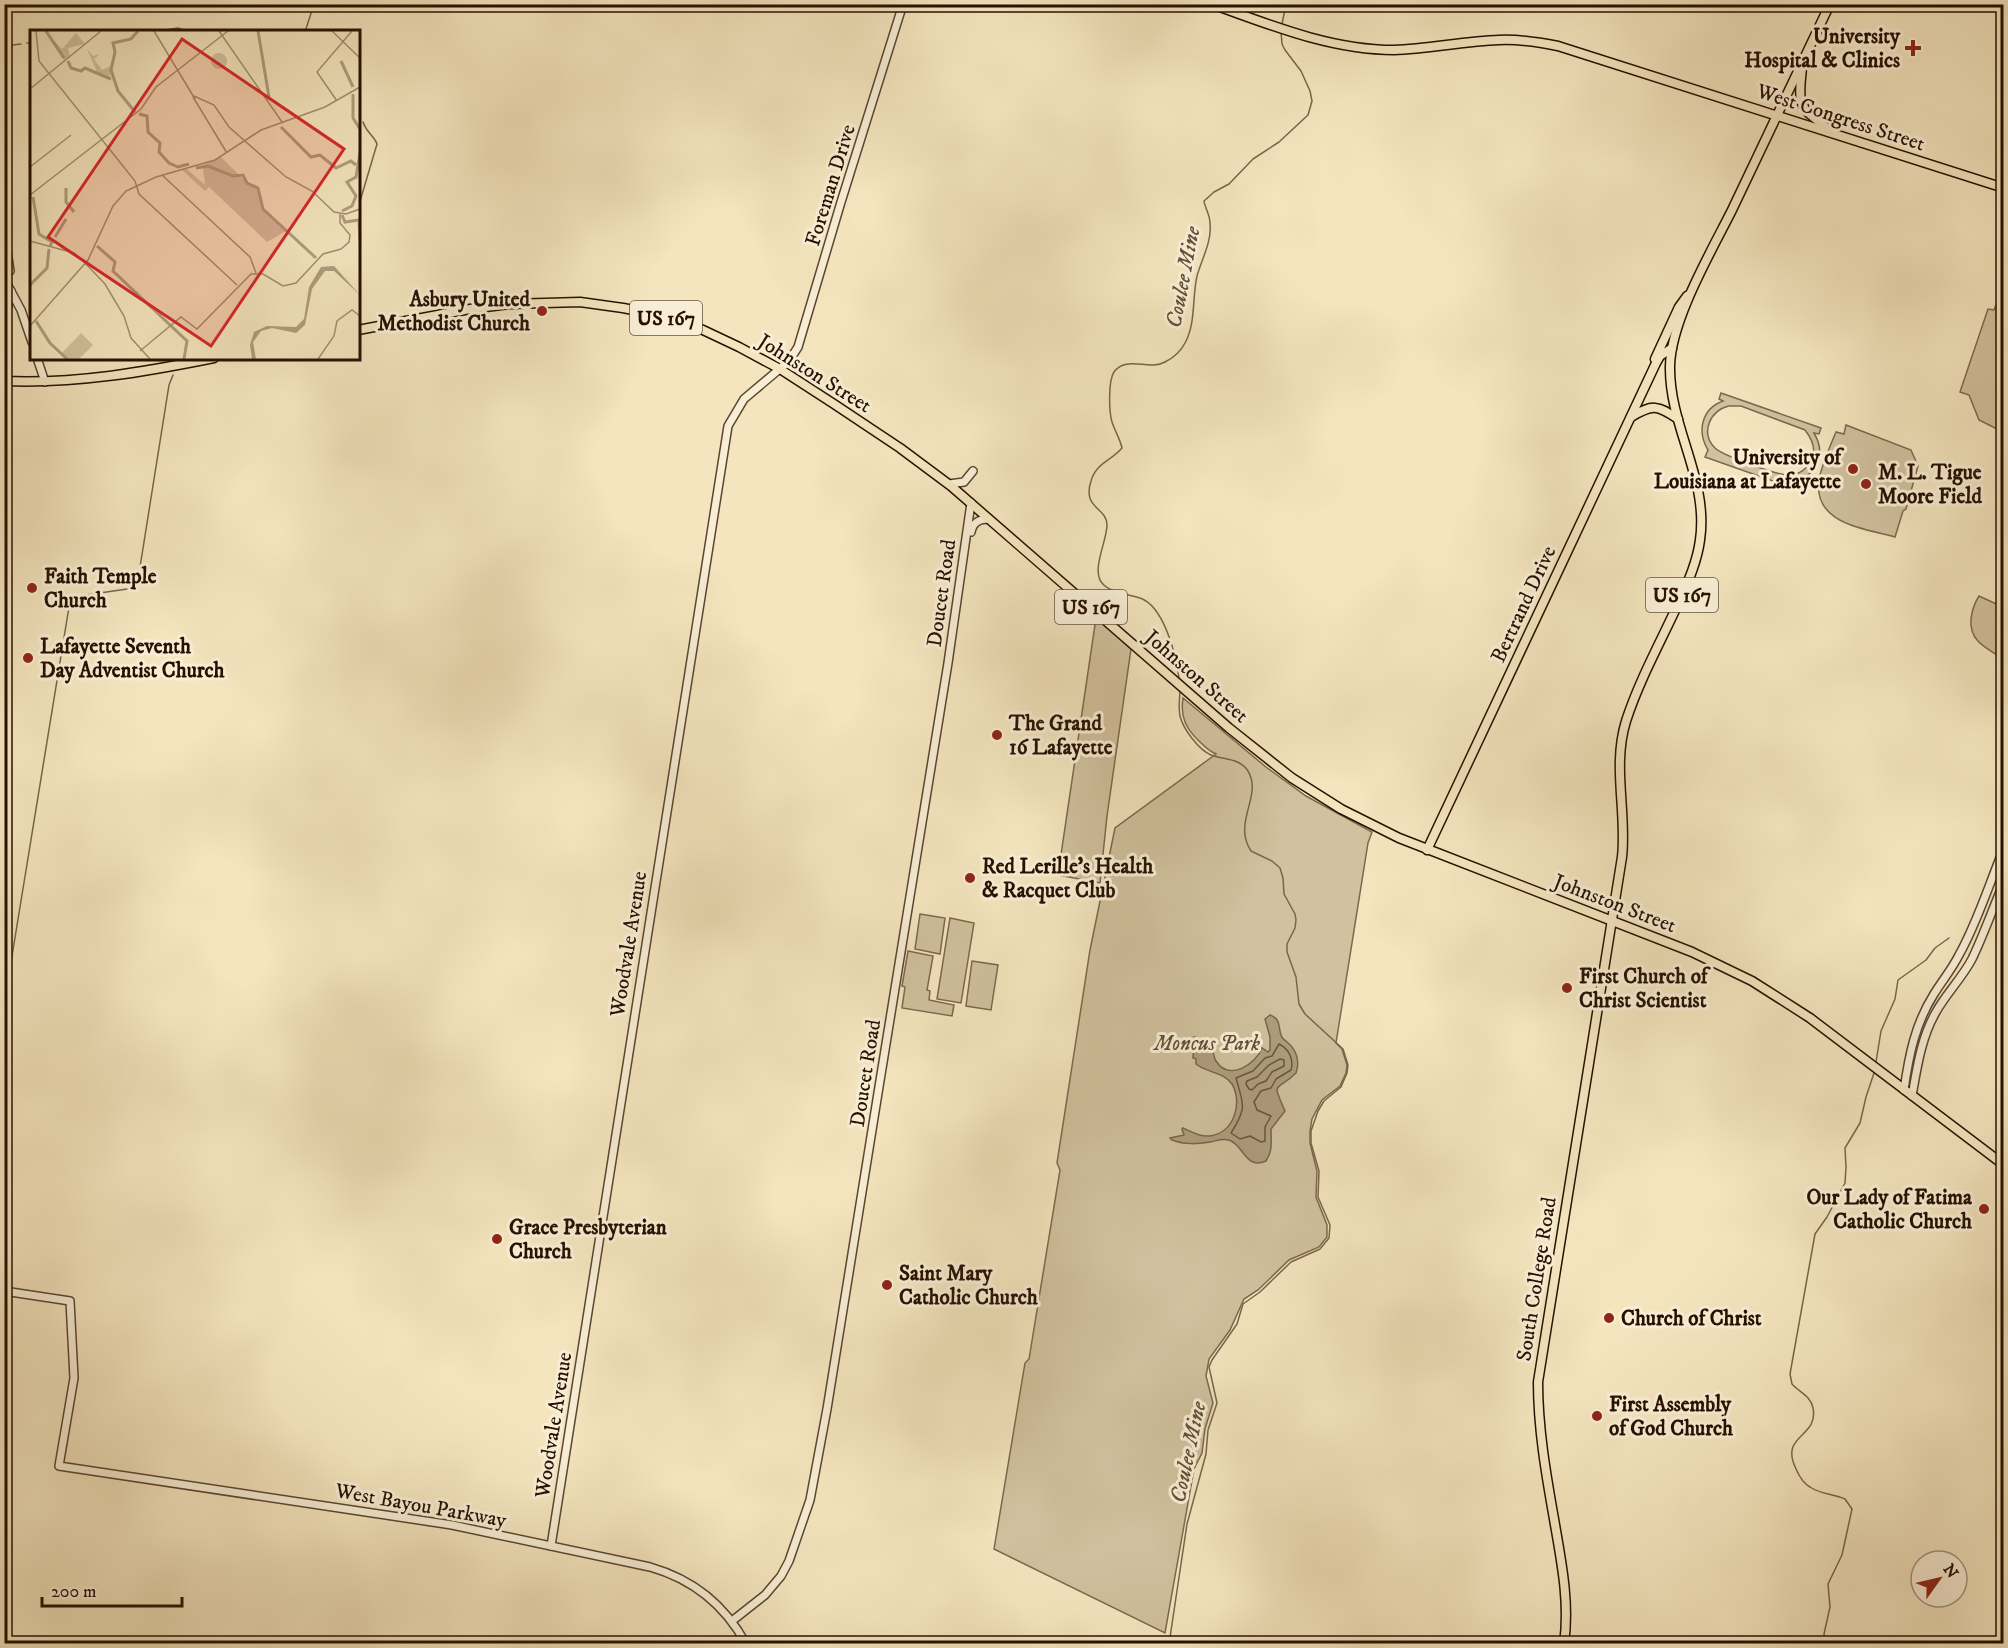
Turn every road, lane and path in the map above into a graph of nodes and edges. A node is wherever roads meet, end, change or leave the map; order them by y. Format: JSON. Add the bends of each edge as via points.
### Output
{"nodes":[{"id":1,"x":903,"y":4,"type":"edge"},
{"id":2,"x":1212,"y":4,"type":"edge"},
{"id":3,"x":1830,"y":4,"type":"edge"},
{"id":4,"x":1803,"y":62,"type":"junction"},
{"id":5,"x":1777,"y":115,"type":"junction"},
{"id":6,"x":1829,"y":132,"type":"junction"},
{"id":7,"x":2004,"y":188,"type":"edge"},
{"id":8,"x":4,"y":248,"type":"edge"},
{"id":9,"x":4,"y":265,"type":"edge"},
{"id":10,"x":1697,"y":281,"type":"junction"},
{"id":11,"x":11,"y":291,"type":"junction"},
{"id":12,"x":4,"y":324,"type":"edge"},
{"id":13,"x":360,"y":330,"type":"edge"},
{"id":14,"x":30,"y":336,"type":"edge"},
{"id":15,"x":1671,"y":348,"type":"junction"},
{"id":16,"x":38,"y":360,"type":"edge"},
{"id":17,"x":203,"y":360,"type":"edge"},
{"id":18,"x":780,"y":369,"type":"junction"},
{"id":19,"x":1651,"y":374,"type":"junction"},
{"id":20,"x":4,"y":381,"type":"edge"},
{"id":21,"x":45,"y":382,"type":"junction"},
{"id":22,"x":1631,"y":417,"type":"junction"},
{"id":23,"x":1678,"y":419,"type":"junction"},
{"id":24,"x":973,"y":471,"type":"dead end"},
{"id":25,"x":949,"y":484,"type":"junction"},
{"id":26,"x":971,"y":503,"type":"junction"},
{"id":27,"x":989,"y":519,"type":"junction"},
{"id":28,"x":952,"y":632,"type":"junction"},
{"id":29,"x":2004,"y":848,"type":"edge"},
{"id":30,"x":1427,"y":850,"type":"junction"},
{"id":31,"x":2004,"y":882,"type":"edge"},
{"id":32,"x":1611,"y":921,"type":"junction"},
{"id":33,"x":1973,"y":927,"type":"junction"},
{"id":34,"x":1983,"y":932,"type":"junction"},
{"id":35,"x":1904,"y":1090,"type":"junction"},
{"id":36,"x":1912,"y":1096,"type":"junction"},
{"id":37,"x":2004,"y":1165,"type":"edge"},
{"id":38,"x":4,"y":1291,"type":"edge"},
{"id":39,"x":550,"y":1546,"type":"junction"},
{"id":40,"x":732,"y":1621,"type":"junction"},
{"id":41,"x":746,"y":1644,"type":"edge"},
{"id":42,"x":1564,"y":1644,"type":"edge"}],
"edges":[{"from":1,"to":18,"type":"street","name":"Foreman Drive","via":[[799,344]]},
{"from":2,"to":5,"type":"main road","name":"West Congress Street","via":[[1337,45],[1364,49],[1395,50],[1500,40],[1534,42],[1582,53]]},
{"from":3,"to":4,"type":"main road","name":"Bertrand Drive","number":"US 167"},
{"from":4,"to":5,"type":"main road","name":"Bertrand Drive","number":"US 167"},
{"from":4,"to":6,"type":"main road","via":[[1801,102]]},
{"from":5,"to":6,"type":"main road","name":"West Congress Street"},
{"from":5,"to":10,"type":"main road","name":"Bertrand Drive","number":"US 167"},
{"from":6,"to":7,"type":"main road","name":"West Congress Street"},
{"from":8,"to":11,"type":"street"},
{"from":9,"to":11,"type":"street"},
{"from":10,"to":15,"type":"main road","name":"Bertrand Drive","number":"US 167"},
{"from":10,"to":19,"type":"main road","name":"Bertrand Drive","via":[[1679,307]]},
{"from":11,"to":12,"type":"street"},
{"from":11,"to":14,"type":"street"},
{"from":13,"to":18,"type":"main road","name":"Johnston Street","number":"US 167","via":[[510,304],[593,303],[686,324]]},
{"from":15,"to":19,"type":"main road","name":"Bertrand Drive","via":[[1660,356]]},
{"from":15,"to":23,"type":"main road","number":"US 167","via":[[1671,383]]},
{"from":16,"to":21,"type":"street"},
{"from":17,"to":21,"type":"main road","via":[[115,376]]},
{"from":18,"to":25,"type":"main road","name":"Johnston Street","number":"US 167"},
{"from":18,"to":39,"type":"street","name":"Woodvale Avenue","via":[[744,399],[728,426],[725,441]]},
{"from":19,"to":22,"type":"main road","name":"Bertrand Drive"},
{"from":20,"to":21,"type":"main road"},
{"from":22,"to":23,"type":"main road","via":[[1653,407]]},
{"from":22,"to":30,"type":"main road","name":"Bertrand Drive"},
{"from":23,"to":32,"type":"main road","number":"US 167","via":[[1700,496],[1701,539],[1692,573],[1623,732],[1619,765],[1623,851]]},
{"from":24,"to":25,"type":"street","via":[[964,482]]},
{"from":25,"to":26,"type":"main road","name":"Johnston Street","number":"US 167"},
{"from":26,"to":27,"type":"main road","name":"Johnston Street","number":"US 167"},
{"from":26,"to":28,"type":"street","name":"Doucet Road"},
{"from":27,"to":28,"type":"street","via":[[972,526]]},
{"from":27,"to":30,"type":"main road","name":"Johnston Street","number":"US 167","via":[[1292,778],[1355,816]]},
{"from":28,"to":40,"type":"street","name":"Doucet Road","via":[[810,1500],[781,1576],[765,1595]]},
{"from":29,"to":33,"type":"street"},
{"from":30,"to":32,"type":"main road","name":"Johnston Street","number":"US 167"},
{"from":31,"to":34,"type":"street"},
{"from":32,"to":35,"type":"main road","name":"Johnston Street","via":[[1692,952],[1752,981],[1802,1013]]},
{"from":32,"to":42,"type":"main road","name":"South College Road","via":[[1538,1382],[1540,1431],[1564,1581]]},
{"from":33,"to":34,"type":"street"},
{"from":33,"to":35,"type":"street","via":[[1917,1028]]},
{"from":34,"to":36,"type":"street","via":[[1964,973],[1928,1028]]},
{"from":35,"to":36,"type":"main road","name":"Johnston Street"},
{"from":36,"to":37,"type":"main road","name":"Johnston Street"},
{"from":38,"to":39,"type":"street","name":"West Bayou Parkway","via":[[70,1301],[74,1378],[59,1466],[452,1524]]},
{"from":39,"to":40,"type":"street","name":"West Bayou Parkway","via":[[673,1575],[706,1594]]},
{"from":40,"to":41,"type":"street","name":"West Bayou Parkway"}]}
